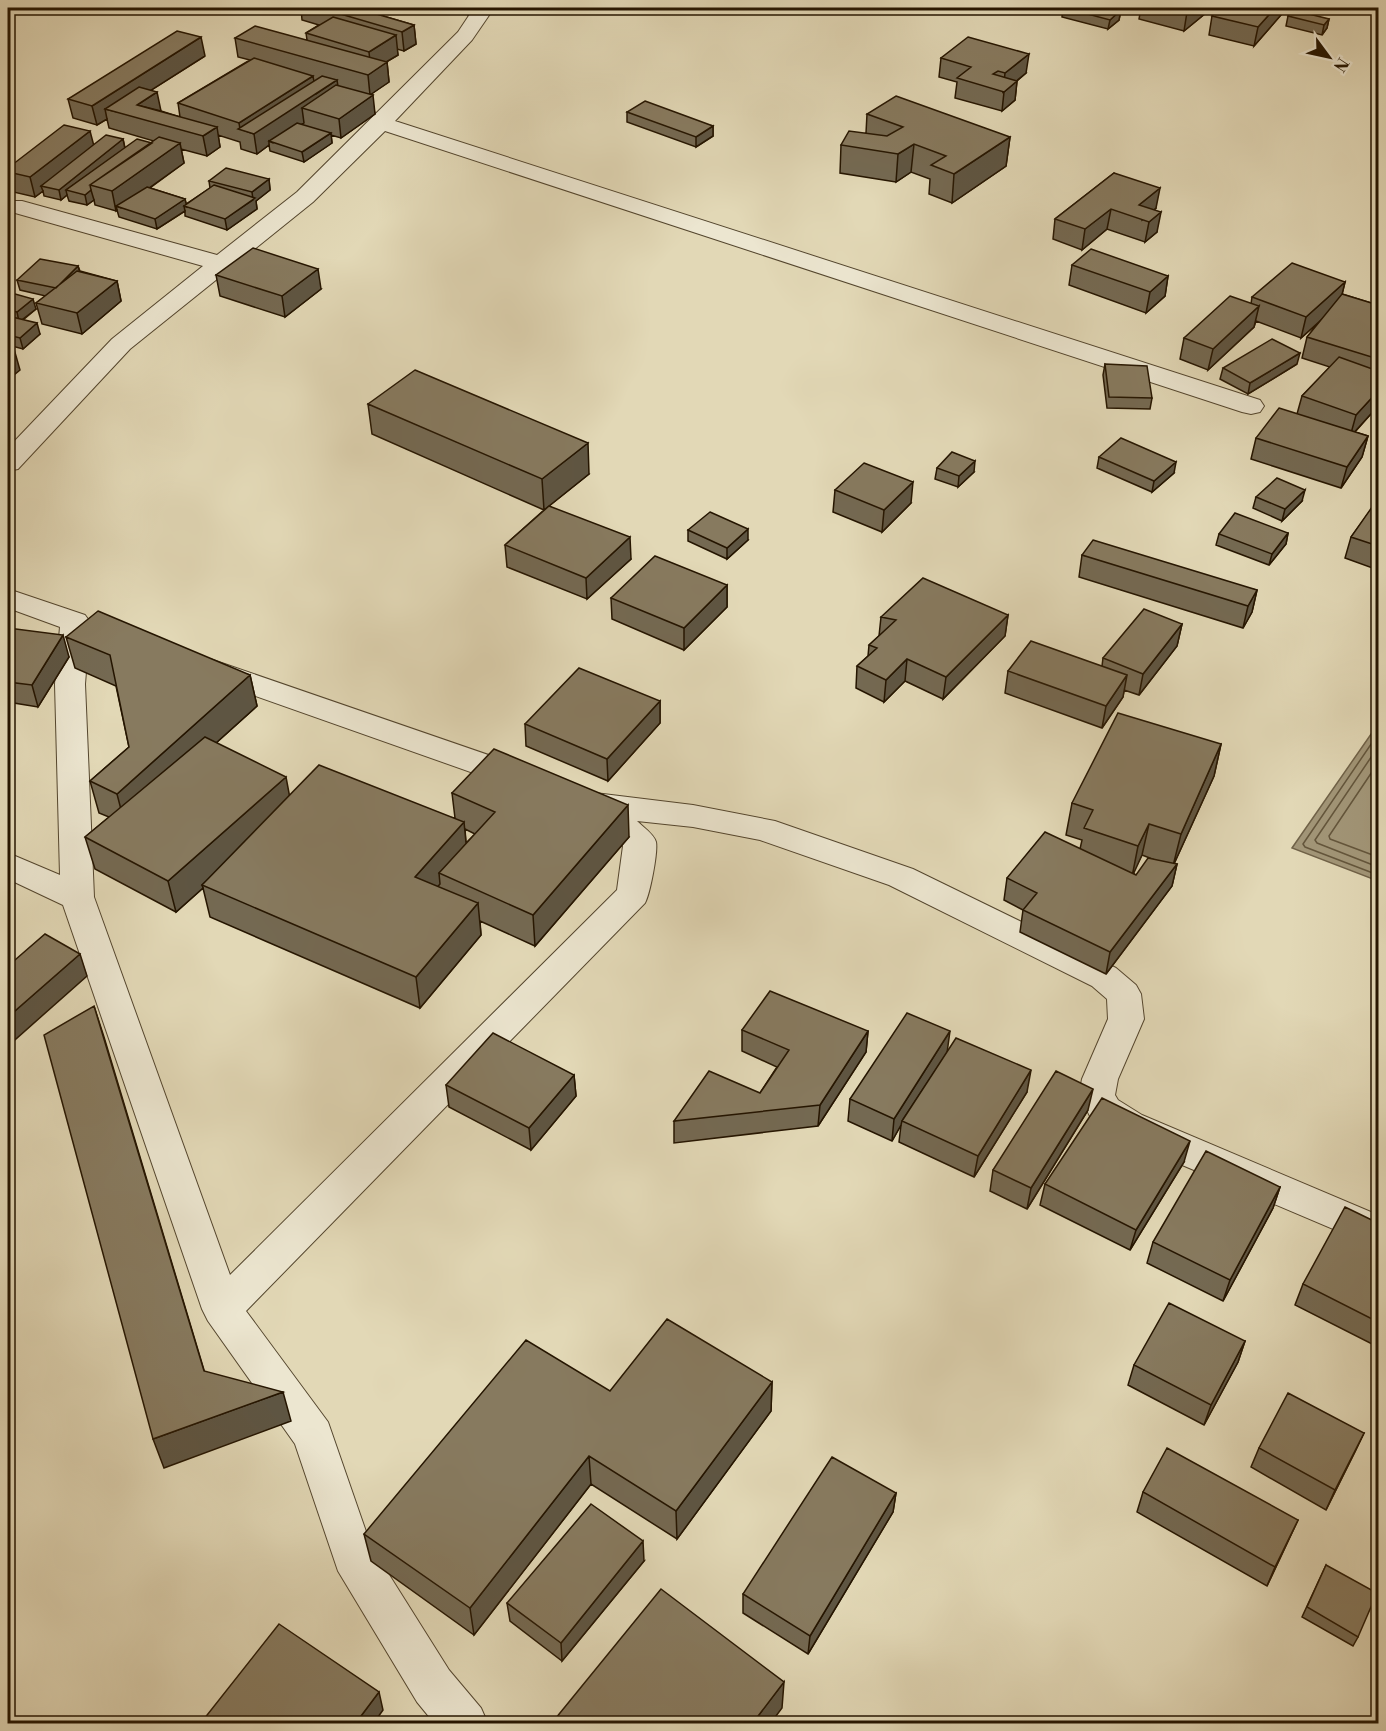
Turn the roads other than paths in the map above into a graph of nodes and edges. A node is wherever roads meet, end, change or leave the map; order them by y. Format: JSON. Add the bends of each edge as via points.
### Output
{"nodes":[{"id":1,"x":484,"y":8,"type":"edge"},
{"id":2,"x":381,"y":123,"type":"junction"},
{"id":3,"x":14,"y":206,"type":"dead end"},
{"id":4,"x":222,"y":264,"type":"junction"},
{"id":5,"x":1251,"y":406,"type":"dead end"},
{"id":6,"x":8,"y":463,"type":"edge"},
{"id":7,"x":8,"y":598,"type":"edge"},
{"id":8,"x":176,"y":657,"type":"edge"},
{"id":9,"x":601,"y":806,"type":"junction"},
{"id":10,"x":8,"y":865,"type":"edge"},
{"id":11,"x":77,"y":897,"type":"junction"},
{"id":12,"x":1378,"y":1232,"type":"edge"},
{"id":13,"x":222,"y":1309,"type":"junction"},
{"id":14,"x":465,"y":1724,"type":"edge"}],
"edges":[{"from":1,"to":2,"type":"street","via":[[465,36]]},
{"from":2,"to":4,"type":"street","via":[[305,197]]},
{"from":2,"to":5,"type":"street"},
{"from":3,"to":4,"type":"street"},
{"from":4,"to":6,"type":"street","via":[[121,344]]},
{"from":7,"to":11,"type":"street","via":[[92,628],[70,684]]},
{"from":8,"to":9,"type":"street"},
{"from":9,"to":12,"type":"street","via":[[693,816],[764,830],[901,877],[1104,977],[1124,994],[1126,1019],[1100,1079],[1097,1095],[1105,1110],[1129,1126]]},
{"from":9,"to":13,"type":"street","via":[[640,843],[633,894]]},
{"from":10,"to":11,"type":"street"},
{"from":11,"to":13,"type":"street"},
{"from":13,"to":14,"type":"street","via":[[313,1435],[353,1556],[434,1686]]}]}
